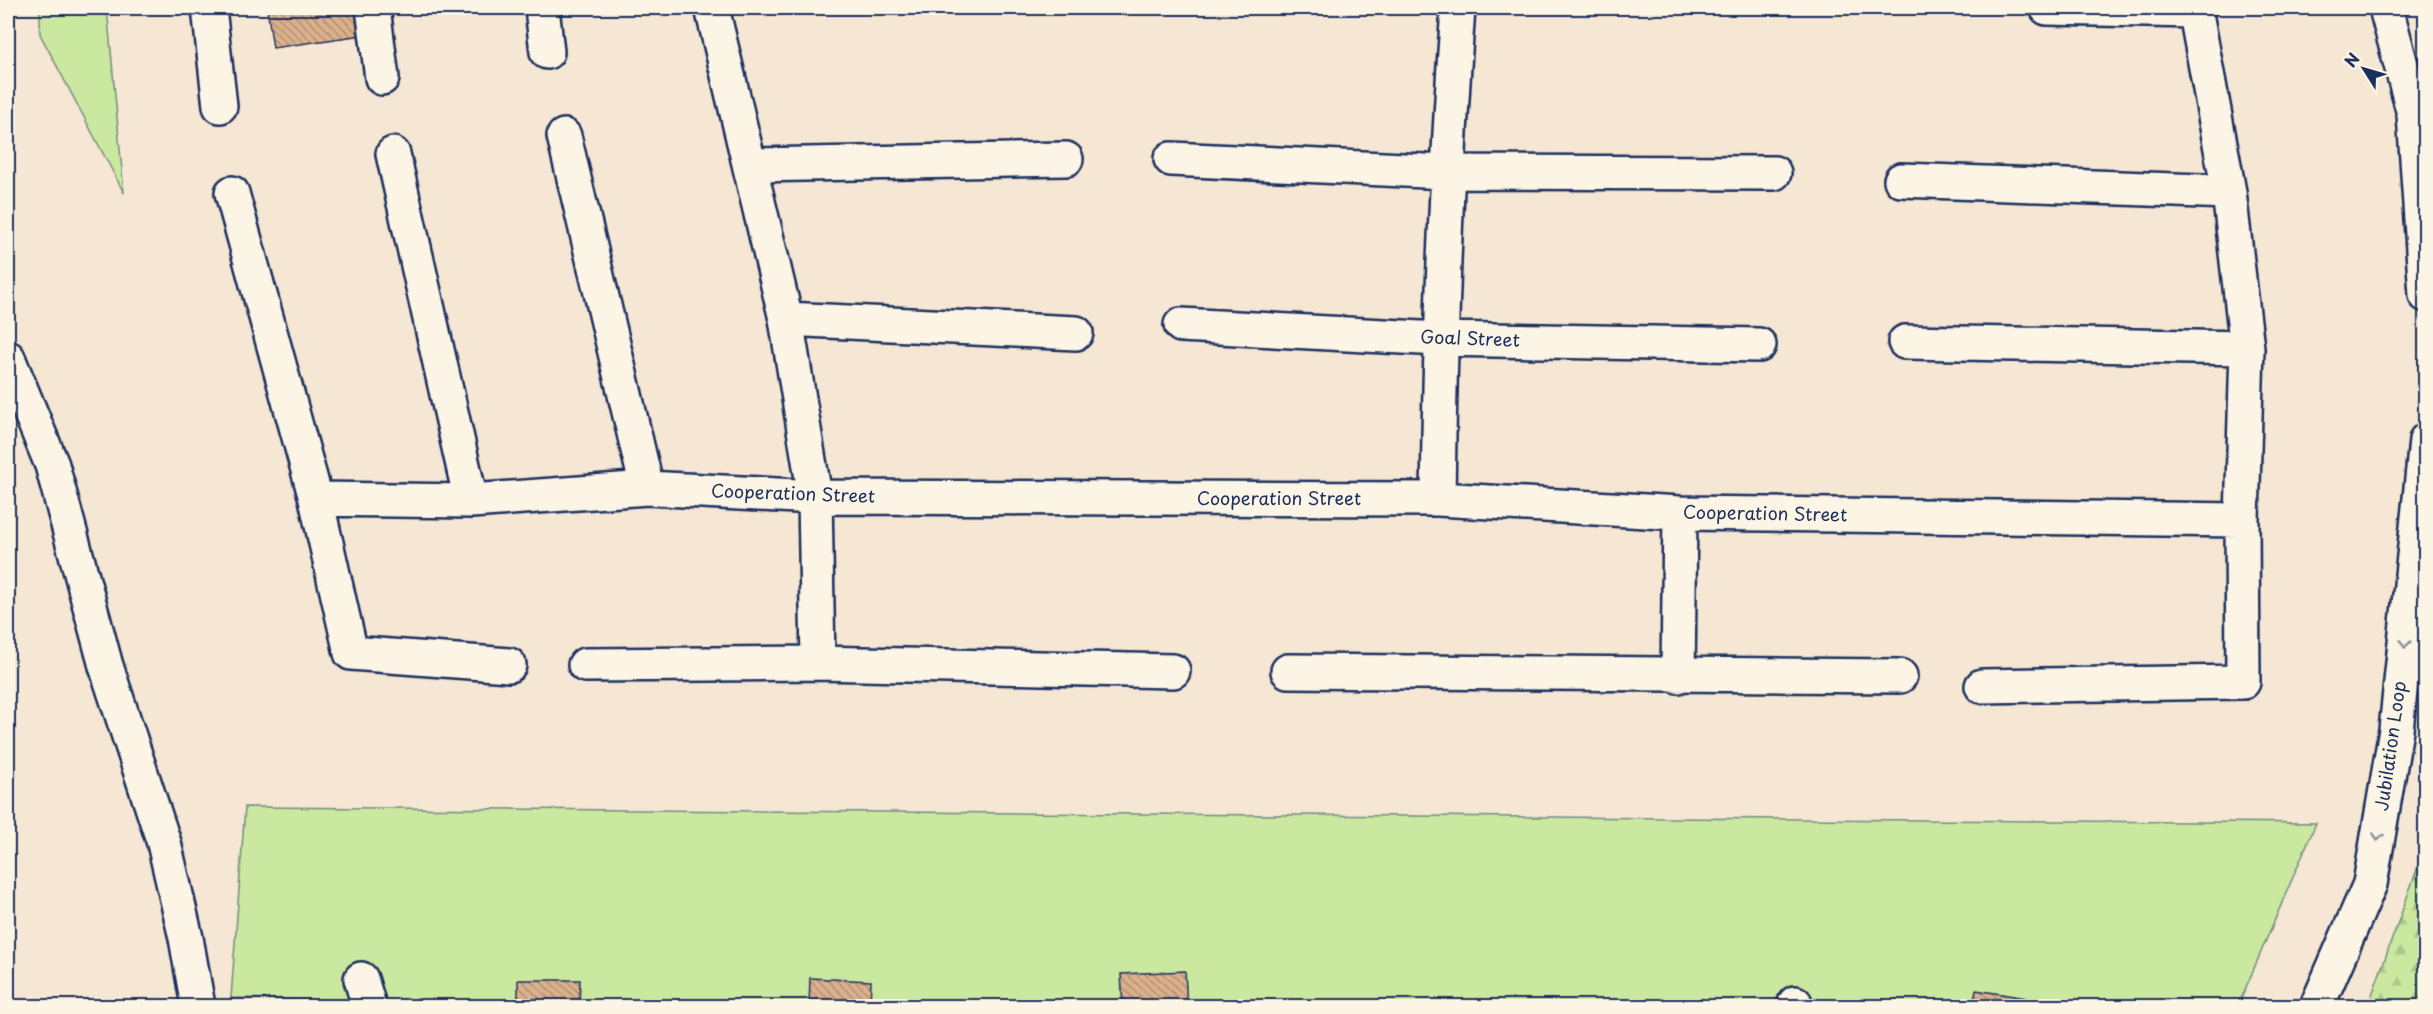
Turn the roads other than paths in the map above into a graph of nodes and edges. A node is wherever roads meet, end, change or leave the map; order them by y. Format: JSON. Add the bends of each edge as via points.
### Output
{"nodes":[{"id":1,"x":209,"y":8,"type":"edge"},
{"id":2,"x":373,"y":8,"type":"edge"},
{"id":3,"x":542,"y":8,"type":"edge"},
{"id":4,"x":711,"y":8,"type":"edge"},
{"id":5,"x":1458,"y":8,"type":"edge"},
{"id":6,"x":2047,"y":8,"type":"edge"},
{"id":7,"x":2386,"y":8,"type":"edge"},
{"id":8,"x":2196,"y":9,"type":"edge"},
{"id":9,"x":547,"y":52,"type":"dead end"},
{"id":10,"x":382,"y":78,"type":"dead end"},
{"id":11,"x":220,"y":106,"type":"dead end"},
{"id":12,"x":564,"y":136,"type":"dead end"},
{"id":13,"x":393,"y":154,"type":"dead end"},
{"id":14,"x":1066,"y":159,"type":"dead end"},
{"id":15,"x":1171,"y":159,"type":"dead end"},
{"id":16,"x":750,"y":165,"type":"junction"},
{"id":17,"x":1446,"y":172,"type":"junction"},
{"id":18,"x":1774,"y":173,"type":"dead end"},
{"id":19,"x":1901,"y":180,"type":"dead end"},
{"id":20,"x":2229,"y":192,"type":"junction"},
{"id":21,"x":232,"y":193,"type":"dead end"},
{"id":22,"x":2426,"y":295,"type":"edge"},
{"id":23,"x":786,"y":319,"type":"junction"},
{"id":24,"x":1181,"y":325,"type":"dead end"},
{"id":25,"x":1076,"y":333,"type":"dead end"},
{"id":26,"x":1440,"y":339,"type":"junction"},
{"id":27,"x":1905,"y":342,"type":"dead end"},
{"id":28,"x":1759,"y":345,"type":"dead end"},
{"id":29,"x":2247,"y":348,"type":"junction"},
{"id":30,"x":8,"y":358,"type":"edge"},
{"id":31,"x":2426,"y":440,"type":"edge"},
{"id":32,"x":647,"y":488,"type":"junction"},
{"id":33,"x":815,"y":497,"type":"junction"},
{"id":34,"x":316,"y":499,"type":"junction"},
{"id":35,"x":1438,"y":499,"type":"junction"},
{"id":36,"x":471,"y":501,"type":"junction"},
{"id":37,"x":1680,"y":513,"type":"junction"},
{"id":38,"x":2242,"y":520,"type":"junction"},
{"id":39,"x":818,"y":663,"type":"junction"},
{"id":40,"x":509,"y":665,"type":"dead end"},
{"id":41,"x":585,"y":665,"type":"dead end"},
{"id":42,"x":1173,"y":671,"type":"dead end"},
{"id":43,"x":1288,"y":671,"type":"dead end"},
{"id":44,"x":1678,"y":675,"type":"junction"},
{"id":45,"x":1900,"y":676,"type":"dead end"},
{"id":46,"x":1982,"y":686,"type":"dead end"},
{"id":47,"x":198,"y":1006,"type":"edge"},
{"id":48,"x":2317,"y":1006,"type":"edge"}],
"edges":[{"from":1,"to":11,"type":"street"},
{"from":2,"to":10,"type":"street"},
{"from":3,"to":9,"type":"street"},
{"from":4,"to":16,"type":"street"},
{"from":5,"to":17,"type":"street"},
{"from":6,"to":8,"type":"street"},
{"from":7,"to":22,"type":"street","via":[[2414,114]]},
{"from":8,"to":20,"type":"street"},
{"from":12,"to":32,"type":"street"},
{"from":13,"to":36,"type":"street"},
{"from":14,"to":16,"type":"street"},
{"from":15,"to":17,"type":"street"},
{"from":16,"to":23,"type":"street"},
{"from":17,"to":18,"type":"street"},
{"from":17,"to":26,"type":"street"},
{"from":19,"to":20,"type":"street"},
{"from":20,"to":29,"type":"street"},
{"from":21,"to":34,"type":"street"},
{"from":23,"to":25,"type":"street"},
{"from":23,"to":33,"type":"street"},
{"from":24,"to":26,"type":"street","name":"Goal Street"},
{"from":26,"to":28,"type":"street","name":"Goal Street"},
{"from":26,"to":35,"type":"street"},
{"from":27,"to":29,"type":"street"},
{"from":29,"to":38,"type":"street"},
{"from":30,"to":47,"type":"street","via":[[52,465],[106,666],[164,843]]},
{"from":31,"to":48,"type":"street","name":"Jubilation Loop","one_way":true,"via":[[2396,730],[2370,884]]},
{"from":32,"to":33,"type":"street","name":"Cooperation Street"},
{"from":32,"to":36,"type":"street","name":"Cooperation Street"},
{"from":33,"to":35,"type":"street","name":"Cooperation Street"},
{"from":33,"to":39,"type":"street"},
{"from":34,"to":36,"type":"street","name":"Cooperation Street"},
{"from":34,"to":40,"type":"street","via":[[351,653]]},
{"from":35,"to":37,"type":"street","name":"Cooperation Street"},
{"from":37,"to":38,"type":"street","name":"Cooperation Street"},
{"from":37,"to":44,"type":"street"},
{"from":38,"to":46,"type":"street","via":[[2243,682]]},
{"from":39,"to":41,"type":"street"},
{"from":39,"to":42,"type":"street"},
{"from":43,"to":44,"type":"street"},
{"from":44,"to":45,"type":"street"}]}
